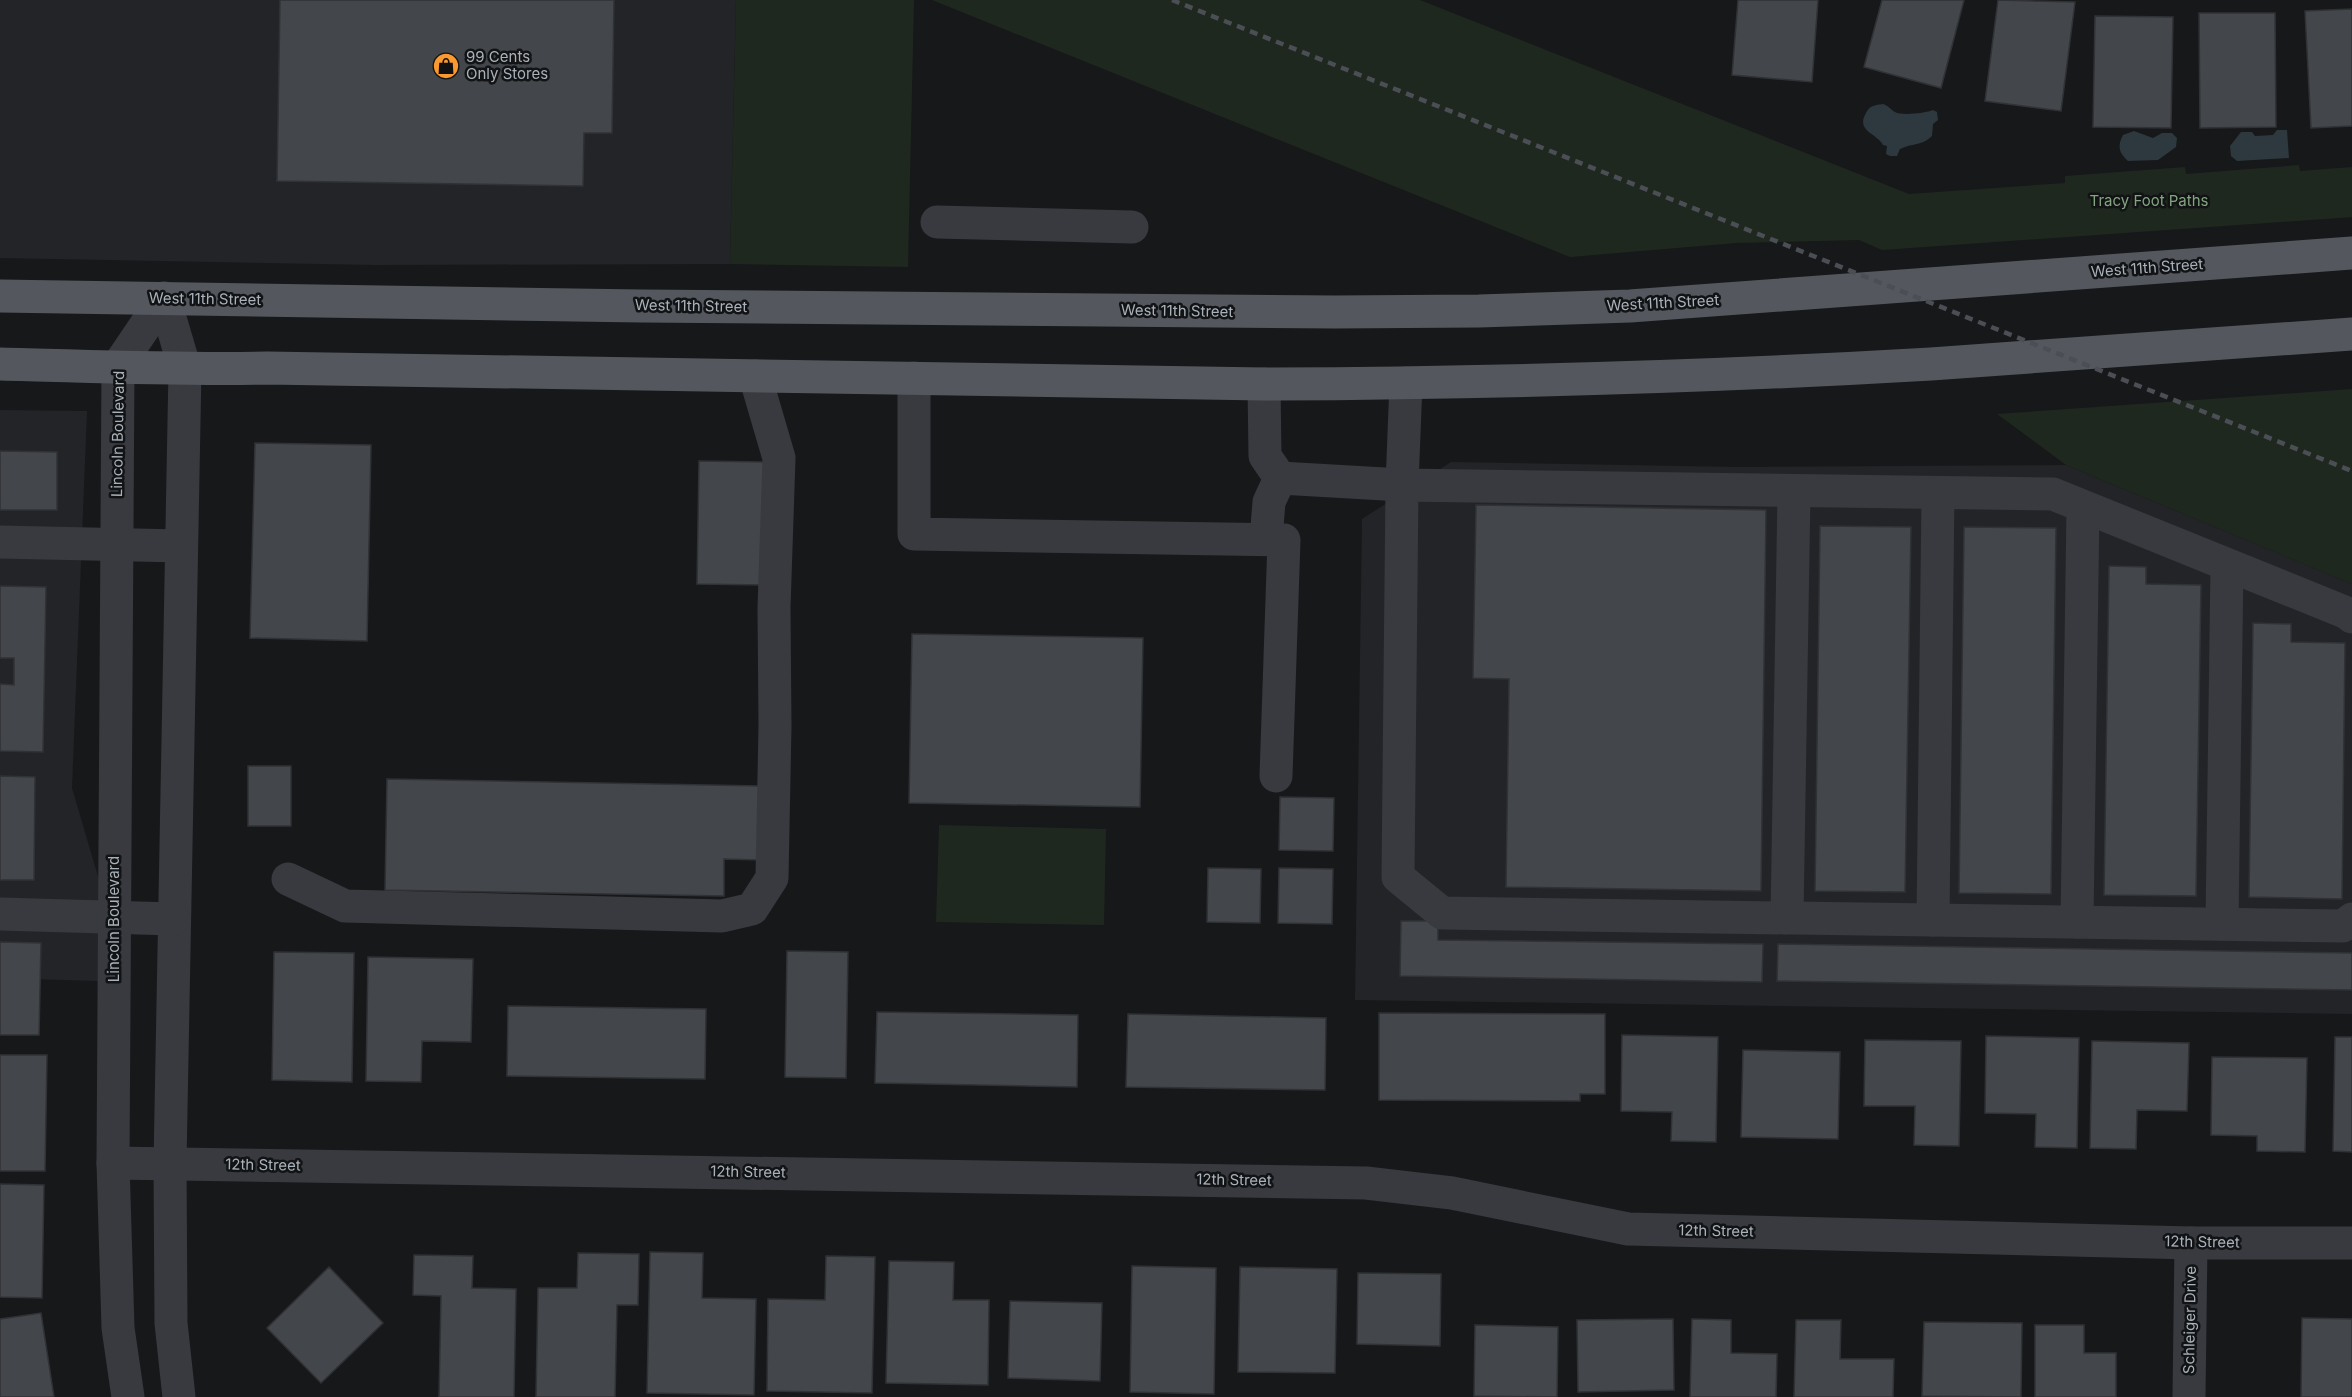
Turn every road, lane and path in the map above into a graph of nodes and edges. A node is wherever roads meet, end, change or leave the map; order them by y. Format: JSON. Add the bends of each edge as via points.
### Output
{"nodes":[{"id":1,"x":937,"y":222,"type":"dead end"},
{"id":2,"x":1132,"y":227,"type":"dead end"},
{"id":3,"x":2352,"y":253,"type":"edge"},
{"id":4,"x":0,"y":296,"type":"edge"},
{"id":5,"x":164,"y":298,"type":"junction"},
{"id":6,"x":2352,"y":334,"type":"edge"},
{"id":7,"x":0,"y":364,"type":"edge"},
{"id":8,"x":118,"y":366,"type":"junction"},
{"id":9,"x":185,"y":369,"type":"junction"},
{"id":10,"x":755,"y":376,"type":"junction"},
{"id":11,"x":914,"y":378,"type":"junction"},
{"id":12,"x":1264,"y":384,"type":"junction"},
{"id":13,"x":1406,"y":384,"type":"junction"},
{"id":14,"x":1280,"y":478,"type":"junction"},
{"id":15,"x":1402,"y":485,"type":"junction"},
{"id":16,"x":1794,"y":491,"type":"junction"},
{"id":17,"x":1938,"y":493,"type":"junction"},
{"id":18,"x":2083,"y":507,"type":"junction"},
{"id":19,"x":1266,"y":539,"type":"junction"},
{"id":20,"x":0,"y":542,"type":"edge"},
{"id":21,"x":117,"y":544,"type":"junction"},
{"id":22,"x":181,"y":546,"type":"junction"},
{"id":23,"x":2227,"y":566,"type":"junction"},
{"id":24,"x":2352,"y":617,"type":"edge"},
{"id":25,"x":1276,"y":776,"type":"dead end"},
{"id":26,"x":288,"y":879,"type":"dead end"},
{"id":27,"x":0,"y":914,"type":"edge"},
{"id":28,"x":114,"y":917,"type":"junction"},
{"id":29,"x":1787,"y":918,"type":"junction"},
{"id":30,"x":174,"y":919,"type":"junction"},
{"id":31,"x":2352,"y":919,"type":"edge"},
{"id":32,"x":1933,"y":920,"type":"junction"},
{"id":33,"x":2077,"y":922,"type":"junction"},
{"id":34,"x":2222,"y":924,"type":"junction"},
{"id":35,"x":113,"y":1163,"type":"junction"},
{"id":36,"x":170,"y":1163,"type":"junction"},
{"id":37,"x":2191,"y":1243,"type":"junction"},
{"id":38,"x":2352,"y":1243,"type":"edge"},
{"id":39,"x":128,"y":1397,"type":"edge"},
{"id":40,"x":179,"y":1397,"type":"edge"},
{"id":41,"x":2189,"y":1397,"type":"edge"}],
"edges":[{"from":1,"to":2,"type":"street"},
{"from":3,"to":5,"type":"main road","name":"West 11th Street","via":[[1653,304],[1479,311],[641,306]]},
{"from":4,"to":5,"type":"main road","name":"West 11th Street"},
{"from":5,"to":8,"type":"street","name":"Lincoln Boulevard"},
{"from":5,"to":9,"type":"street"},
{"from":6,"to":13,"type":"main road","via":[[1944,363]]},
{"from":7,"to":8,"type":"main road"},
{"from":8,"to":9,"type":"main road"},
{"from":8,"to":21,"type":"street","name":"Lincoln Boulevard"},
{"from":9,"to":10,"type":"main road"},
{"from":9,"to":22,"type":"street"},
{"from":10,"to":11,"type":"main road"},
{"from":10,"to":26,"type":"street","via":[[779,458],[772,878],[752,909],[722,916],[345,906]]},
{"from":11,"to":12,"type":"main road"},
{"from":11,"to":19,"type":"street","via":[[914,534]]},
{"from":12,"to":13,"type":"main road"},
{"from":12,"to":14,"type":"street","via":[[1265,456]]},
{"from":13,"to":15,"type":"street"},
{"from":14,"to":15,"type":"street"},
{"from":14,"to":19,"type":"street","via":[[1269,502]]},
{"from":15,"to":16,"type":"street"},
{"from":15,"to":29,"type":"street","via":[[1398,877],[1442,913]]},
{"from":16,"to":17,"type":"street"},
{"from":16,"to":29,"type":"street"},
{"from":17,"to":18,"type":"street","via":[[2053,494]]},
{"from":17,"to":32,"type":"street"},
{"from":18,"to":23,"type":"street"},
{"from":18,"to":33,"type":"street"},
{"from":19,"to":25,"type":"street","via":[[1284,540]]},
{"from":20,"to":21,"type":"street"},
{"from":21,"to":22,"type":"street"},
{"from":21,"to":28,"type":"street","name":"Lincoln Boulevard"},
{"from":22,"to":30,"type":"street"},
{"from":23,"to":24,"type":"street"},
{"from":23,"to":34,"type":"street"},
{"from":27,"to":28,"type":"street"},
{"from":28,"to":30,"type":"street"},
{"from":28,"to":35,"type":"street","name":"Lincoln Boulevard"},
{"from":29,"to":32,"type":"street"},
{"from":30,"to":36,"type":"street"},
{"from":31,"to":34,"type":"street","via":[[2343,926]]},
{"from":32,"to":33,"type":"street"},
{"from":33,"to":34,"type":"street"},
{"from":35,"to":36,"type":"street","name":"12th Street"},
{"from":35,"to":39,"type":"street","name":"Lincoln Boulevard","via":[[118,1329]]},
{"from":36,"to":37,"type":"street","name":"12th Street","via":[[1366,1183],[1452,1193],[1628,1229]]},
{"from":36,"to":40,"type":"street","via":[[171,1323]]},
{"from":37,"to":38,"type":"street","name":"12th Street"},
{"from":37,"to":41,"type":"street","name":"Schleiger Drive"}]}
